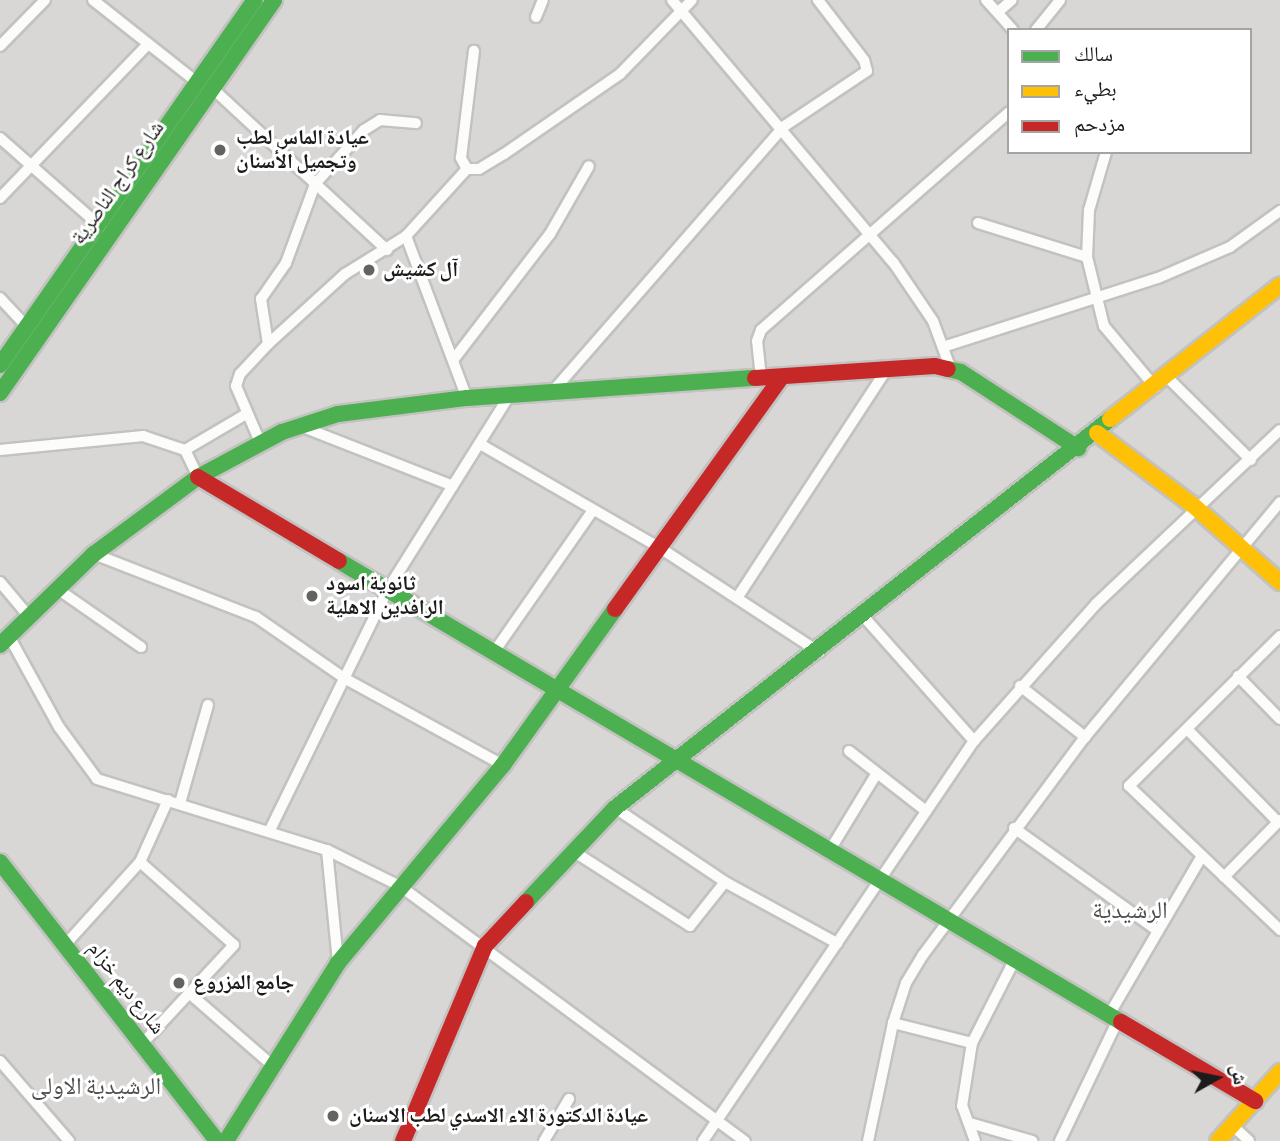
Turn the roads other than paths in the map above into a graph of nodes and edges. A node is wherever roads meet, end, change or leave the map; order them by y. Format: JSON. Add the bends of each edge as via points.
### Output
{"nodes":[{"id":1,"x":45,"y":0,"type":"edge"},
{"id":2,"x":93,"y":0,"type":"edge"},
{"id":3,"x":255,"y":0,"type":"edge"},
{"id":4,"x":274,"y":0,"type":"edge"},
{"id":5,"x":543,"y":0,"type":"edge"},
{"id":6,"x":692,"y":0,"type":"edge"},
{"id":7,"x":818,"y":0,"type":"edge"},
{"id":8,"x":986,"y":0,"type":"edge"},
{"id":9,"x":1012,"y":0,"type":"edge"},
{"id":10,"x":1060,"y":0,"type":"edge"},
{"id":11,"x":676,"y":4,"type":"edge"},
{"id":12,"x":998,"y":12,"type":"junction"},
{"id":13,"x":537,"y":17,"type":"dead end"},
{"id":14,"x":1011,"y":28,"type":"edge"},
{"id":15,"x":1038,"y":28,"type":"edge"},
{"id":16,"x":148,"y":44,"type":"junction"},
{"id":17,"x":0,"y":46,"type":"edge"},
{"id":18,"x":474,"y":51,"type":"dead end"},
{"id":19,"x":204,"y":85,"type":"junction"},
{"id":20,"x":1007,"y":114,"type":"edge"},
{"id":21,"x":416,"y":123,"type":"dead end"},
{"id":22,"x":783,"y":127,"type":"junction"},
{"id":23,"x":0,"y":138,"type":"edge"},
{"id":24,"x":1105,"y":154,"type":"edge"},
{"id":25,"x":32,"y":166,"type":"junction"},
{"id":26,"x":589,"y":166,"type":"dead end"},
{"id":27,"x":467,"y":169,"type":"junction"},
{"id":28,"x":315,"y":184,"type":"junction"},
{"id":29,"x":0,"y":198,"type":"edge"},
{"id":30,"x":1280,"y":211,"type":"edge"},
{"id":31,"x":978,"y":223,"type":"dead end"},
{"id":32,"x":101,"y":227,"type":"junction"},
{"id":33,"x":870,"y":234,"type":"junction"},
{"id":34,"x":406,"y":236,"type":"junction"},
{"id":35,"x":387,"y":250,"type":"junction"},
{"id":36,"x":1087,"y":257,"type":"junction"},
{"id":37,"x":1280,"y":285,"type":"edge"},
{"id":38,"x":0,"y":299,"type":"edge"},
{"id":39,"x":1097,"y":299,"type":"junction"},
{"id":40,"x":27,"y":327,"type":"junction"},
{"id":41,"x":268,"y":344,"type":"junction"},
{"id":42,"x":946,"y":346,"type":"junction"},
{"id":43,"x":454,"y":359,"type":"junction"},
{"id":44,"x":0,"y":365,"type":"edge"},
{"id":45,"x":950,"y":367,"type":"junction"},
{"id":46,"x":886,"y":370,"type":"junction"},
{"id":47,"x":761,"y":378,"type":"junction"},
{"id":48,"x":780,"y":379,"type":"junction"},
{"id":49,"x":1161,"y":382,"type":"junction"},
{"id":50,"x":553,"y":391,"type":"junction"},
{"id":51,"x":0,"y":393,"type":"edge"},
{"id":52,"x":509,"y":396,"type":"junction"},
{"id":53,"x":467,"y":398,"type":"junction"},
{"id":54,"x":246,"y":414,"type":"junction"},
{"id":55,"x":300,"y":426,"type":"junction"},
{"id":56,"x":1280,"y":430,"type":"edge"},
{"id":57,"x":1097,"y":433,"type":"junction"},
{"id":58,"x":260,"y":442,"type":"junction"},
{"id":59,"x":480,"y":444,"type":"junction"},
{"id":60,"x":1078,"y":448,"type":"junction"},
{"id":61,"x":0,"y":450,"type":"edge"},
{"id":62,"x":185,"y":450,"type":"junction"},
{"id":63,"x":1251,"y":460,"type":"junction"},
{"id":64,"x":198,"y":477,"type":"junction"},
{"id":65,"x":453,"y":486,"type":"junction"},
{"id":66,"x":1280,"y":502,"type":"edge"},
{"id":67,"x":1194,"y":506,"type":"junction"},
{"id":68,"x":593,"y":509,"type":"junction"},
{"id":69,"x":657,"y":546,"type":"junction"},
{"id":70,"x":1243,"y":550,"type":"junction"},
{"id":71,"x":94,"y":554,"type":"junction"},
{"id":72,"x":0,"y":582,"type":"edge"},
{"id":73,"x":1280,"y":582,"type":"edge"},
{"id":74,"x":388,"y":589,"type":"junction"},
{"id":75,"x":59,"y":590,"type":"junction"},
{"id":76,"x":737,"y":598,"type":"junction"},
{"id":77,"x":863,"y":617,"type":"junction"},
{"id":78,"x":31,"y":619,"type":"junction"},
{"id":79,"x":1280,"y":636,"type":"edge"},
{"id":80,"x":5,"y":641,"type":"edge"},
{"id":81,"x":141,"y":647,"type":"dead end"},
{"id":82,"x":494,"y":652,"type":"junction"},
{"id":83,"x":819,"y":652,"type":"junction"},
{"id":84,"x":1238,"y":676,"type":"junction"},
{"id":85,"x":344,"y":678,"type":"junction"},
{"id":86,"x":1020,"y":686,"type":"junction"},
{"id":87,"x":557,"y":689,"type":"junction"},
{"id":88,"x":208,"y":705,"type":"dead end"},
{"id":89,"x":1280,"y":719,"type":"edge"},
{"id":90,"x":1187,"y":729,"type":"junction"},
{"id":91,"x":1085,"y":737,"type":"junction"},
{"id":92,"x":974,"y":741,"type":"junction"},
{"id":93,"x":849,"y":751,"type":"dead end"},
{"id":94,"x":679,"y":761,"type":"junction"},
{"id":95,"x":503,"y":765,"type":"junction"},
{"id":96,"x":877,"y":773,"type":"junction"},
{"id":97,"x":168,"y":800,"type":"junction"},
{"id":98,"x":180,"y":803,"type":"junction"},
{"id":99,"x":615,"y":808,"type":"junction"},
{"id":100,"x":926,"y":811,"type":"junction"},
{"id":101,"x":1279,"y":821,"type":"edge"},
{"id":102,"x":1014,"y":828,"type":"junction"},
{"id":103,"x":269,"y":832,"type":"junction"},
{"id":104,"x":327,"y":850,"type":"junction"},
{"id":105,"x":830,"y":850,"type":"junction"},
{"id":106,"x":573,"y":851,"type":"junction"},
{"id":107,"x":1202,"y":856,"type":"junction"},
{"id":108,"x":0,"y":862,"type":"edge"},
{"id":109,"x":140,"y":862,"type":"junction"},
{"id":110,"x":1224,"y":877,"type":"junction"},
{"id":111,"x":879,"y":879,"type":"junction"},
{"id":112,"x":725,"y":881,"type":"junction"},
{"id":113,"x":400,"y":886,"type":"junction"},
{"id":114,"x":948,"y":920,"type":"junction"},
{"id":115,"x":1280,"y":930,"type":"edge"},
{"id":116,"x":1158,"y":931,"type":"junction"},
{"id":117,"x":837,"y":943,"type":"junction"},
{"id":118,"x":65,"y":945,"type":"junction"},
{"id":119,"x":485,"y":946,"type":"junction"},
{"id":120,"x":1015,"y":959,"type":"junction"},
{"id":121,"x":338,"y":963,"type":"junction"},
{"id":122,"x":189,"y":993,"type":"junction"},
{"id":123,"x":1113,"y":1017,"type":"junction"},
{"id":124,"x":893,"y":1023,"type":"junction"},
{"id":125,"x":142,"y":1044,"type":"junction"},
{"id":126,"x":972,"y":1044,"type":"junction"},
{"id":127,"x":0,"y":1061,"type":"edge"},
{"id":128,"x":273,"y":1066,"type":"junction"},
{"id":129,"x":1280,"y":1072,"type":"edge"},
{"id":130,"x":569,"y":1099,"type":"dead end"},
{"id":131,"x":1255,"y":1101,"type":"junction"},
{"id":132,"x":719,"y":1122,"type":"junction"},
{"id":133,"x":970,"y":1123,"type":"junction"},
{"id":134,"x":1232,"y":1125,"type":"junction"},
{"id":135,"x":69,"y":1141,"type":"edge"},
{"id":136,"x":217,"y":1141,"type":"edge"},
{"id":137,"x":226,"y":1141,"type":"edge"},
{"id":138,"x":403,"y":1141,"type":"edge"},
{"id":139,"x":544,"y":1141,"type":"edge"},
{"id":140,"x":703,"y":1141,"type":"edge"},
{"id":141,"x":745,"y":1141,"type":"edge"},
{"id":142,"x":868,"y":1141,"type":"edge"},
{"id":143,"x":975,"y":1141,"type":"edge"},
{"id":144,"x":1032,"y":1141,"type":"edge"},
{"id":145,"x":1060,"y":1141,"type":"edge"},
{"id":146,"x":1218,"y":1141,"type":"edge"},
{"id":147,"x":1249,"y":1141,"type":"edge"}],
"edges":[{"from":1,"to":17,"type":"street"},
{"from":2,"to":16,"type":"street"},
{"from":3,"to":19,"type":"street","name":"شارع كراج الناصرية"},
{"from":4,"to":19,"type":"street","name":"شارع كراج الناصرية"},
{"from":5,"to":13,"type":"street"},
{"from":6,"to":11,"type":"street"},
{"from":7,"to":22,"type":"street","via":[[864,60],[867,71]]},
{"from":8,"to":12,"type":"street"},
{"from":9,"to":12,"type":"street"},
{"from":10,"to":15,"type":"street"},
{"from":11,"to":22,"type":"street"},
{"from":11,"to":27,"type":"street","via":[[620,74],[480,169]]},
{"from":12,"to":14,"type":"street"},
{"from":16,"to":19,"type":"street"},
{"from":16,"to":25,"type":"street"},
{"from":18,"to":27,"type":"street","via":[[461,158]]},
{"from":19,"to":28,"type":"street"},
{"from":19,"to":32,"type":"street","name":"شارع كراج الناصرية"},
{"from":19,"to":51,"type":"street","name":"شارع كراج الناصرية"},
{"from":20,"to":33,"type":"street"},
{"from":21,"to":28,"type":"street","via":[[380,120],[364,130]]},
{"from":22,"to":33,"type":"street"},
{"from":22,"to":50,"type":"street"},
{"from":23,"to":25,"type":"street"},
{"from":24,"to":36,"type":"street","via":[[1089,210]]},
{"from":25,"to":29,"type":"street"},
{"from":25,"to":32,"type":"street"},
{"from":26,"to":43,"type":"street","via":[[550,234]]},
{"from":27,"to":34,"type":"street"},
{"from":28,"to":35,"type":"street"},
{"from":28,"to":41,"type":"street","via":[[286,263],[261,299]]},
{"from":30,"to":39,"type":"street","via":[[1230,247]]},
{"from":31,"to":36,"type":"street"},
{"from":32,"to":40,"type":"street","name":"شارع كراج الناصرية"},
{"from":33,"to":42,"type":"street"},
{"from":33,"to":47,"type":"street","via":[[757,335]]},
{"from":34,"to":35,"type":"street"},
{"from":34,"to":43,"type":"street"},
{"from":35,"to":41,"type":"street","via":[[345,274]]},
{"from":36,"to":39,"type":"street"},
{"from":37,"to":49,"type":"street"},
{"from":38,"to":40,"type":"street"},
{"from":39,"to":42,"type":"street"},
{"from":39,"to":49,"type":"street","via":[[1104,326]]},
{"from":40,"to":44,"type":"street","name":"شارع كراج الناصرية"},
{"from":41,"to":54,"type":"street","via":[[237,380]]},
{"from":42,"to":45,"type":"street"},
{"from":43,"to":53,"type":"street"},
{"from":45,"to":46,"type":"street"},
{"from":45,"to":60,"type":"street"},
{"from":46,"to":48,"type":"street"},
{"from":46,"to":76,"type":"street"},
{"from":47,"to":48,"type":"street"},
{"from":47,"to":50,"type":"street"},
{"from":48,"to":69,"type":"street"},
{"from":49,"to":57,"type":"street"},
{"from":49,"to":63,"type":"street"},
{"from":50,"to":52,"type":"street"},
{"from":52,"to":53,"type":"street"},
{"from":52,"to":59,"type":"street"},
{"from":53,"to":55,"type":"street","via":[[338,414]]},
{"from":54,"to":58,"type":"street"},
{"from":54,"to":62,"type":"street"},
{"from":55,"to":58,"type":"street"},
{"from":55,"to":65,"type":"street"},
{"from":56,"to":63,"type":"street"},
{"from":57,"to":60,"type":"street"},
{"from":57,"to":67,"type":"street"},
{"from":58,"to":64,"type":"street"},
{"from":59,"to":65,"type":"street"},
{"from":59,"to":68,"type":"street"},
{"from":60,"to":77,"type":"street"},
{"from":61,"to":62,"type":"street","via":[[144,436]]},
{"from":62,"to":64,"type":"street"},
{"from":63,"to":67,"type":"street"},
{"from":64,"to":71,"type":"street"},
{"from":64,"to":74,"type":"street"},
{"from":65,"to":74,"type":"street"},
{"from":66,"to":70,"type":"street"},
{"from":67,"to":70,"type":"street"},
{"from":67,"to":86,"type":"street"},
{"from":68,"to":69,"type":"street"},
{"from":68,"to":82,"type":"street"},
{"from":69,"to":76,"type":"street"},
{"from":69,"to":87,"type":"street"},
{"from":70,"to":73,"type":"street"},
{"from":70,"to":91,"type":"street"},
{"from":71,"to":75,"type":"street"},
{"from":71,"to":85,"type":"street","via":[[256,617]]},
{"from":72,"to":78,"type":"street"},
{"from":74,"to":82,"type":"street"},
{"from":74,"to":85,"type":"street"},
{"from":75,"to":78,"type":"street"},
{"from":75,"to":81,"type":"street"},
{"from":76,"to":83,"type":"street"},
{"from":77,"to":83,"type":"street"},
{"from":77,"to":92,"type":"street"},
{"from":78,"to":80,"type":"street"},
{"from":79,"to":84,"type":"street"},
{"from":80,"to":97,"type":"street","via":[[97,779]]},
{"from":82,"to":87,"type":"street"},
{"from":83,"to":94,"type":"street"},
{"from":84,"to":89,"type":"street"},
{"from":84,"to":90,"type":"street"},
{"from":85,"to":95,"type":"street"},
{"from":85,"to":103,"type":"street"},
{"from":86,"to":91,"type":"street"},
{"from":86,"to":92,"type":"street"},
{"from":87,"to":94,"type":"street"},
{"from":87,"to":95,"type":"street"},
{"from":88,"to":98,"type":"street"},
{"from":90,"to":101,"type":"street"},
{"from":90,"to":107,"type":"street","via":[[1129,786]]},
{"from":91,"to":102,"type":"street"},
{"from":92,"to":100,"type":"street"},
{"from":93,"to":96,"type":"street"},
{"from":94,"to":99,"type":"street"},
{"from":94,"to":105,"type":"street"},
{"from":95,"to":113,"type":"street"},
{"from":96,"to":100,"type":"street"},
{"from":96,"to":105,"type":"street"},
{"from":97,"to":98,"type":"street"},
{"from":97,"to":109,"type":"street"},
{"from":98,"to":103,"type":"street"},
{"from":99,"to":106,"type":"street"},
{"from":99,"to":112,"type":"street"},
{"from":100,"to":111,"type":"street"},
{"from":101,"to":110,"type":"street"},
{"from":102,"to":114,"type":"street"},
{"from":102,"to":116,"type":"street"},
{"from":103,"to":104,"type":"street"},
{"from":104,"to":113,"type":"street"},
{"from":104,"to":121,"type":"street"},
{"from":105,"to":111,"type":"street"},
{"from":106,"to":112,"type":"street","via":[[690,926]]},
{"from":106,"to":119,"type":"street"},
{"from":107,"to":110,"type":"street"},
{"from":107,"to":116,"type":"street"},
{"from":108,"to":118,"type":"street","name":"شارع ديم خزام"},
{"from":109,"to":118,"type":"street"},
{"from":109,"to":122,"type":"street","via":[[234,945]]},
{"from":110,"to":115,"type":"street"},
{"from":111,"to":114,"type":"street"},
{"from":111,"to":117,"type":"street"},
{"from":112,"to":117,"type":"street"},
{"from":113,"to":119,"type":"street"},
{"from":113,"to":121,"type":"street"},
{"from":114,"to":120,"type":"street"},
{"from":114,"to":124,"type":"street","via":[[906,983]]},
{"from":116,"to":123,"type":"street"},
{"from":117,"to":132,"type":"street"},
{"from":118,"to":125,"type":"street","name":"شارع ديم خزام"},
{"from":119,"to":132,"type":"street"},
{"from":119,"to":138,"type":"street"},
{"from":120,"to":123,"type":"street"},
{"from":120,"to":126,"type":"street"},
{"from":121,"to":128,"type":"street"},
{"from":122,"to":125,"type":"street"},
{"from":122,"to":128,"type":"street"},
{"from":123,"to":131,"type":"street"},
{"from":123,"to":145,"type":"street"},
{"from":124,"to":126,"type":"street"},
{"from":124,"to":142,"type":"street"},
{"from":125,"to":136,"type":"street","name":"شارع ديم خزام"},
{"from":126,"to":133,"type":"street","via":[[962,1106]]},
{"from":127,"to":135,"type":"street"},
{"from":128,"to":137,"type":"street"},
{"from":129,"to":131,"type":"street"},
{"from":130,"to":139,"type":"street"},
{"from":131,"to":134,"type":"street"},
{"from":132,"to":140,"type":"street"},
{"from":132,"to":141,"type":"street"},
{"from":133,"to":143,"type":"street"},
{"from":133,"to":144,"type":"street"},
{"from":134,"to":146,"type":"street"},
{"from":134,"to":147,"type":"street"}]}
